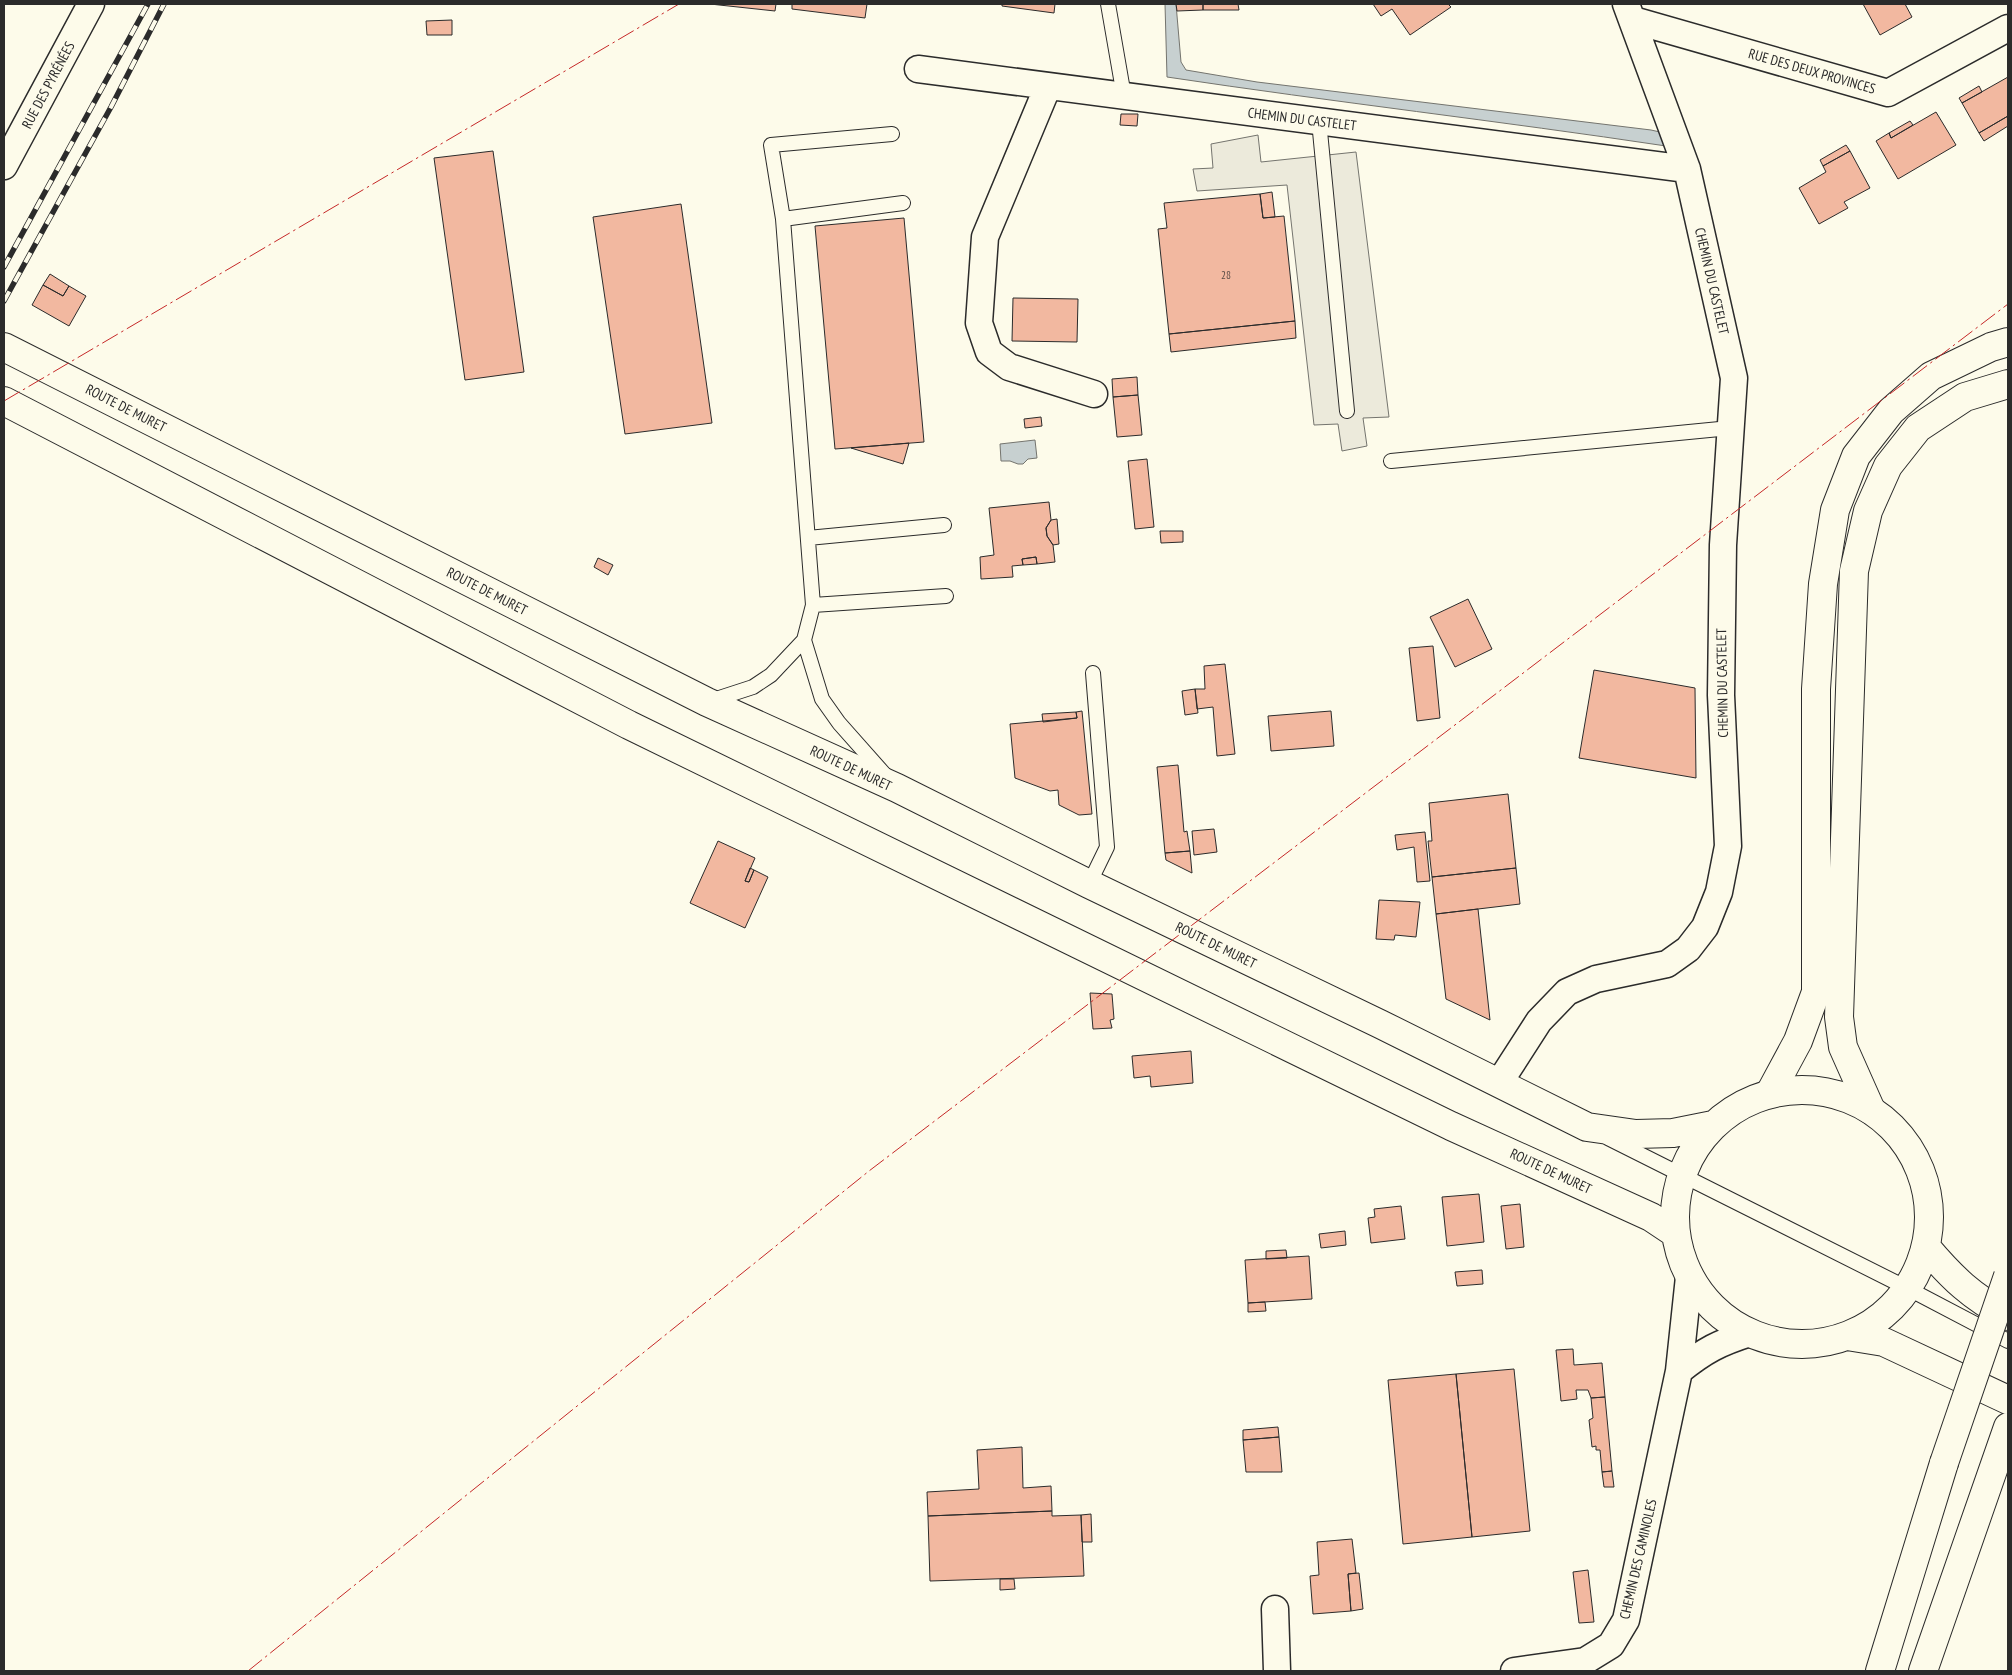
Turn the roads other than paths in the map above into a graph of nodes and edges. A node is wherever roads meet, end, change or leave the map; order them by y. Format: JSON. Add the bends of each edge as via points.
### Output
{"nodes":[{"id":1,"x":91,"y":4,"type":"edge"},
{"id":2,"x":1108,"y":4,"type":"edge"},
{"id":3,"x":1630,"y":12,"type":"edge"},
{"id":4,"x":2008,"y":28,"type":"edge"},
{"id":5,"x":918,"y":69,"type":"dead end"},
{"id":6,"x":1048,"y":86,"type":"junction"},
{"id":7,"x":1124,"y":96,"type":"junction"},
{"id":8,"x":1319,"y":121,"type":"junction"},
{"id":9,"x":892,"y":134,"type":"dead end"},
{"id":10,"x":4,"y":166,"type":"edge"},
{"id":11,"x":1687,"y":169,"type":"junction"},
{"id":12,"x":902,"y":203,"type":"dead end"},
{"id":13,"x":783,"y":219,"type":"junction"},
{"id":14,"x":2008,"y":342,"type":"edge"},
{"id":15,"x":4,"y":347,"type":"edge"},
{"id":16,"x":2008,"y":384,"type":"edge"},
{"id":17,"x":1094,"y":394,"type":"dead end"},
{"id":18,"x":4,"y":401,"type":"edge"},
{"id":19,"x":1347,"y":411,"type":"dead end"},
{"id":20,"x":1730,"y":428,"type":"junction"},
{"id":21,"x":1391,"y":461,"type":"dead end"},
{"id":22,"x":944,"y":525,"type":"dead end"},
{"id":23,"x":808,"y":538,"type":"junction"},
{"id":24,"x":946,"y":596,"type":"dead end"},
{"id":25,"x":813,"y":605,"type":"junction"},
{"id":26,"x":804,"y":640,"type":"junction"},
{"id":27,"x":1093,"y":673,"type":"dead end"},
{"id":28,"x":707,"y":702,"type":"junction"},
{"id":29,"x":897,"y":788,"type":"junction"},
{"id":30,"x":1090,"y":884,"type":"junction"},
{"id":31,"x":1499,"y":1083,"type":"junction"},
{"id":32,"x":1770,"y":1094,"type":"junction"},
{"id":33,"x":1871,"y":1110,"type":"junction"},
{"id":34,"x":1714,"y":1125,"type":"junction"},
{"id":35,"x":1586,"y":1127,"type":"junction"},
{"id":36,"x":1682,"y":1176,"type":"junction"},
{"id":37,"x":1675,"y":1233,"type":"junction"},
{"id":38,"x":1926,"y":1247,"type":"junction"},
{"id":39,"x":2008,"y":1276,"type":"edge"},
{"id":40,"x":1689,"y":1277,"type":"junction"},
{"id":41,"x":1907,"y":1288,"type":"junction"},
{"id":42,"x":2008,"y":1316,"type":"edge"},
{"id":43,"x":1750,"y":1333,"type":"junction"},
{"id":44,"x":1847,"y":1336,"type":"junction"},
{"id":45,"x":2008,"y":1341,"type":"edge"},
{"id":46,"x":1679,"y":1371,"type":"junction"},
{"id":47,"x":2008,"y":1400,"type":"edge"},
{"id":48,"x":2008,"y":1427,"type":"edge"},
{"id":49,"x":1275,"y":1609,"type":"dead end"},
{"id":50,"x":1277,"y":1671,"type":"edge"},
{"id":51,"x":1514,"y":1671,"type":"edge"},
{"id":52,"x":1880,"y":1671,"type":"edge"},
{"id":53,"x":1923,"y":1671,"type":"edge"}],
"edges":[{"from":1,"to":10,"type":"street","name":"RUE DES PYRÉNÉES"},
{"from":2,"to":7,"type":"lane"},
{"from":3,"to":4,"type":"street","name":"RUE DES DEUX PROVINCES","via":[[1888,93]]},
{"from":3,"to":11,"type":"street","name":"CHEMIN DU CASTELET"},
{"from":5,"to":6,"type":"street","name":"CHEMIN DU CASTELET"},
{"from":6,"to":7,"type":"street","name":"CHEMIN DU CASTELET"},
{"from":6,"to":17,"type":"street","via":[[985,238],[979,323],[989,352],[1008,367]]},
{"from":7,"to":8,"type":"street","name":"CHEMIN DU CASTELET"},
{"from":8,"to":11,"type":"street","name":"CHEMIN DU CASTELET"},
{"from":8,"to":19,"type":"lane"},
{"from":9,"to":13,"type":"lane","via":[[771,145]]},
{"from":11,"to":20,"type":"street","name":"CHEMIN DU CASTELET","via":[[1734,378]]},
{"from":12,"to":13,"type":"lane"},
{"from":13,"to":23,"type":"lane"},
{"from":14,"to":32,"type":"main road","via":[[1931,376],[1891,411],[1856,456],[1835,510],[1822,584],[1816,689],[1816,992],[1798,1041]]},
{"from":15,"to":28,"type":"main road","name":"ROUTE DE MURET"},
{"from":16,"to":33,"type":"main road","via":[[1965,397],[1918,428],[1888,466],[1868,511],[1854,570],[1839,1018],[1843,1047]]},
{"from":18,"to":37,"type":"main road","name":"ROUTE DE MURET","via":[[629,725],[1451,1126],[1652,1217]]},
{"from":20,"to":21,"type":"lane"},
{"from":20,"to":31,"type":"street","name":"CHEMIN DU CASTELET","via":[[1722,545],[1721,695],[1728,846],[1719,892],[1705,927],[1688,949],[1667,964],[1596,979],[1567,992],[1539,1021]]},
{"from":22,"to":23,"type":"lane"},
{"from":23,"to":25,"type":"lane"},
{"from":24,"to":25,"type":"lane"},
{"from":25,"to":26,"type":"lane"},
{"from":26,"to":28,"type":"lane","via":[[771,675],[753,687]]},
{"from":26,"to":29,"type":"lane","via":[[822,699]]},
{"from":27,"to":30,"type":"lane","via":[[1107,847]]},
{"from":28,"to":29,"type":"main road","name":"ROUTE DE MURET"},
{"from":29,"to":30,"type":"main road","name":"ROUTE DE MURET"},
{"from":30,"to":31,"type":"main road","name":"ROUTE DE MURET"},
{"from":31,"to":35,"type":"main road","name":"ROUTE DE MURET"},
{"from":32,"to":33,"type":"main road","via":[[1804,1090],[1839,1095]]},
{"from":32,"to":34,"type":"main road","via":[[1743,1104]]},
{"from":33,"to":38,"type":"main road","via":[[1900,1136],[1920,1170],[1929,1208]]},
{"from":34,"to":35,"type":"main road","name":"ROUTE DE MURET","via":[[1673,1133],[1636,1134]]},
{"from":34,"to":36,"type":"main road","via":[[1689,1156]]},
{"from":35,"to":36,"type":"lane"},
{"from":36,"to":37,"type":"main road","via":[[1676,1193]]},
{"from":36,"to":41,"type":"lane"},
{"from":37,"to":40,"type":"main road"},
{"from":38,"to":41,"type":"main road"},
{"from":38,"to":42,"type":"main road","via":[[1950,1276],[1984,1303]]},
{"from":39,"to":52,"type":"main road","bridge":true,"via":[[1944,1463]]},
{"from":40,"to":43,"type":"main road","via":[[1723,1316]]},
{"from":40,"to":46,"type":"street","name":"CHEMIN DES CAMINOLES"},
{"from":41,"to":44,"type":"main road","via":[[1898,1302],[1875,1322]]},
{"from":41,"to":45,"type":"lane"},
{"from":43,"to":44,"type":"main road","via":[[1766,1340],[1793,1344],[1820,1343]]},
{"from":43,"to":46,"type":"street","via":[[1726,1340],[1701,1353]]},
{"from":44,"to":47,"type":"main road","via":[[1884,1342]]},
{"from":46,"to":51,"type":"street","name":"CHEMIN DES CAMINOLES","via":[[1626,1620],[1611,1645],[1585,1661]]},
{"from":48,"to":53,"type":"main road"},
{"from":49,"to":50,"type":"street"}]}
